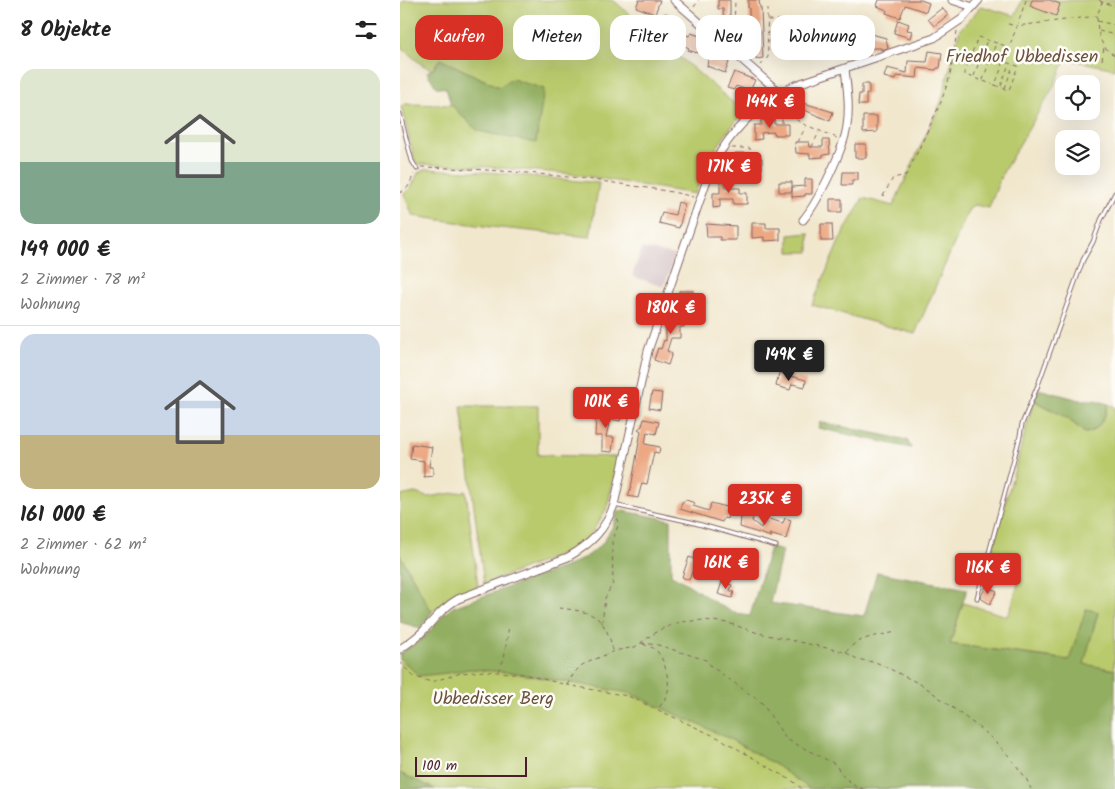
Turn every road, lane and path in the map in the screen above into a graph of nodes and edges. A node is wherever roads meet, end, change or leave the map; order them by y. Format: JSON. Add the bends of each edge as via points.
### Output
{"nodes":[{"id":1,"x":674,"y":0,"type":"edge"},
{"id":2,"x":699,"y":0,"type":"edge"},
{"id":3,"x":735,"y":0,"type":"edge"},
{"id":4,"x":952,"y":0,"type":"edge"},
{"id":5,"x":979,"y":0,"type":"edge"},
{"id":6,"x":1026,"y":0,"type":"edge"},
{"id":7,"x":1099,"y":0,"type":"edge"},
{"id":8,"x":1102,"y":1,"type":"edge"},
{"id":9,"x":1115,"y":6,"type":"edge"},
{"id":10,"x":973,"y":7,"type":"junction"},
{"id":11,"x":767,"y":8,"type":"dead end"},
{"id":12,"x":688,"y":13,"type":"junction"},
{"id":13,"x":735,"y":15,"type":"edge"},
{"id":14,"x":1096,"y":16,"type":"junction"},
{"id":15,"x":696,"y":20,"type":"edge"},
{"id":16,"x":768,"y":20,"type":"junction"},
{"id":17,"x":1097,"y":21,"type":"junction"},
{"id":18,"x":956,"y":24,"type":"junction"},
{"id":19,"x":1008,"y":24,"type":"dead end"},
{"id":20,"x":1115,"y":25,"type":"edge"},
{"id":21,"x":1017,"y":26,"type":"junction"},
{"id":22,"x":1098,"y":31,"type":"junction"},
{"id":23,"x":1115,"y":35,"type":"edge"},
{"id":24,"x":987,"y":40,"type":"junction"},
{"id":25,"x":996,"y":43,"type":"junction"},
{"id":26,"x":1104,"y":46,"type":"junction"},
{"id":27,"x":1009,"y":47,"type":"junction"},
{"id":28,"x":1115,"y":55,"type":"edge"},
{"id":29,"x":742,"y":60,"type":"edge"},
{"id":30,"x":1102,"y":60,"type":"dead end"},
{"id":31,"x":1004,"y":62,"type":"junction"},
{"id":32,"x":1009,"y":63,"type":"junction"},
{"id":33,"x":1014,"y":65,"type":"junction"},
{"id":34,"x":842,"y":69,"type":"junction"},
{"id":35,"x":756,"y":72,"type":"junction"},
{"id":36,"x":974,"y":78,"type":"junction"},
{"id":37,"x":983,"y":81,"type":"junction"},
{"id":38,"x":995,"y":85,"type":"junction"},
{"id":39,"x":1001,"y":87,"type":"junction"},
{"id":40,"x":1005,"y":89,"type":"junction"},
{"id":41,"x":780,"y":93,"type":"junction"},
{"id":42,"x":783,"y":110,"type":"junction"},
{"id":43,"x":400,"y":114,"type":"edge"},
{"id":44,"x":773,"y":120,"type":"dead end"},
{"id":45,"x":782,"y":123,"type":"dead end"},
{"id":46,"x":806,"y":126,"type":"junction"},
{"id":47,"x":819,"y":131,"type":"junction"},
{"id":48,"x":844,"y":141,"type":"junction"},
{"id":49,"x":798,"y":142,"type":"dead end"},
{"id":50,"x":724,"y":146,"type":"junction"},
{"id":51,"x":812,"y":147,"type":"dead end"},
{"id":52,"x":751,"y":158,"type":"dead end"},
{"id":53,"x":417,"y":169,"type":"junction"},
{"id":54,"x":400,"y":193,"type":"edge"},
{"id":55,"x":1115,"y":194,"type":"edge"},
{"id":56,"x":883,"y":196,"type":"dead end"},
{"id":57,"x":699,"y":199,"type":"junction"},
{"id":58,"x":803,"y":220,"type":"dead end"},
{"id":59,"x":614,"y":505,"type":"junction"},
{"id":60,"x":619,"y":523,"type":"dead end"},
{"id":61,"x":776,"y":546,"type":"dead end"},
{"id":62,"x":977,"y":598,"type":"dead end"},
{"id":63,"x":559,"y":608,"type":"dead end"},
{"id":64,"x":602,"y":623,"type":"junction"},
{"id":65,"x":509,"y":625,"type":"dead end"},
{"id":66,"x":897,"y":632,"type":"dead end"},
{"id":67,"x":640,"y":643,"type":"junction"},
{"id":68,"x":400,"y":649,"type":"edge"},
{"id":69,"x":614,"y":651,"type":"junction"},
{"id":70,"x":845,"y":652,"type":"junction"},
{"id":71,"x":400,"y":662,"type":"edge"},
{"id":72,"x":498,"y":672,"type":"junction"},
{"id":73,"x":566,"y":685,"type":"junction"},
{"id":74,"x":658,"y":709,"type":"junction"},
{"id":75,"x":802,"y":789,"type":"edge"},
{"id":76,"x":862,"y":789,"type":"edge"},
{"id":77,"x":1031,"y":789,"type":"edge"}],
"edges":[{"from":1,"to":12,"type":"street"},
{"from":2,"to":12,"type":"path"},
{"from":3,"to":13,"type":"path"},
{"from":4,"to":10,"type":"street"},
{"from":5,"to":10,"type":"street"},
{"from":6,"to":21,"type":"path"},
{"from":7,"to":8,"type":"path"},
{"from":8,"to":9,"type":"path"},
{"from":8,"to":14,"type":"path"},
{"from":10,"to":18,"type":"street"},
{"from":11,"to":16,"type":"path"},
{"from":12,"to":15,"type":"street"},
{"from":14,"to":17,"type":"path"},
{"from":14,"to":21,"type":"path"},
{"from":16,"to":34,"type":"path","via":[[809,22],[837,29]]},
{"from":16,"to":35,"type":"path","via":[[768,57]]},
{"from":17,"to":20,"type":"path"},
{"from":17,"to":22,"type":"path"},
{"from":18,"to":34,"type":"street","via":[[934,38]]},
{"from":18,"to":56,"type":"path","via":[[951,67],[941,102],[908,172],[893,178]]},
{"from":19,"to":21,"type":"path"},
{"from":21,"to":27,"type":"path"},
{"from":22,"to":23,"type":"path"},
{"from":22,"to":26,"type":"path"},
{"from":24,"to":25,"type":"path"},
{"from":24,"to":36,"type":"path"},
{"from":24,"to":36,"type":"path","via":[[977,39],[965,71],[966,75]]},
{"from":25,"to":27,"type":"path"},
{"from":25,"to":37,"type":"path"},
{"from":26,"to":28,"type":"path"},
{"from":26,"to":30,"type":"path"},
{"from":27,"to":31,"type":"path"},
{"from":29,"to":35,"type":"street"},
{"from":31,"to":32,"type":"path"},
{"from":31,"to":38,"type":"path"},
{"from":32,"to":33,"type":"path"},
{"from":32,"to":39,"type":"path"},
{"from":33,"to":40,"type":"path"},
{"from":33,"to":40,"type":"path","via":[[1018,66],[1009,90]]},
{"from":34,"to":41,"type":"street"},
{"from":34,"to":48,"type":"street","via":[[848,117]]},
{"from":35,"to":41,"type":"street"},
{"from":36,"to":37,"type":"path"},
{"from":37,"to":38,"type":"path"},
{"from":38,"to":39,"type":"path"},
{"from":39,"to":40,"type":"path"},
{"from":41,"to":50,"type":"street","via":[[748,117]]},
{"from":42,"to":44,"type":"path","via":[[776,105]]},
{"from":42,"to":45,"type":"path"},
{"from":42,"to":46,"type":"path"},
{"from":43,"to":53,"type":"lane"},
{"from":46,"to":47,"type":"path"},
{"from":46,"to":49,"type":"path"},
{"from":47,"to":48,"type":"path"},
{"from":47,"to":51,"type":"path"},
{"from":48,"to":58,"type":"street","via":[[814,206]]},
{"from":50,"to":52,"type":"path","via":[[750,148]]},
{"from":50,"to":57,"type":"street"},
{"from":53,"to":54,"type":"path","via":[[408,187]]},
{"from":53,"to":57,"type":"path","via":[[422,166],[575,178]]},
{"from":55,"to":62,"type":"lane","via":[[1083,260],[1022,424]]},
{"from":57,"to":59,"type":"street","via":[[648,351]]},
{"from":59,"to":61,"type":"lane"},
{"from":59,"to":68,"type":"street","via":[[605,526],[582,549],[458,599],[441,610],[420,634]]},
{"from":60,"to":64,"type":"path","via":[[612,542],[612,583],[605,598]]},
{"from":63,"to":64,"type":"path","via":[[580,611]]},
{"from":64,"to":69,"type":"path"},
{"from":65,"to":72,"type":"path","via":[[504,659]]},
{"from":66,"to":70,"type":"path","via":[[867,638],[848,647]]},
{"from":67,"to":69,"type":"path"},
{"from":67,"to":70,"type":"path","via":[[659,630],[680,622],[704,620]]},
{"from":67,"to":74,"type":"path","via":[[654,649],[665,670],[668,690]]},
{"from":67,"to":76,"type":"path","via":[[658,644],[706,660],[762,703],[786,739],[835,764],[843,776]]},
{"from":69,"to":73,"type":"path","via":[[582,665]]},
{"from":70,"to":77,"type":"path","via":[[857,659],[878,663],[924,686],[986,733],[1008,755]]},
{"from":71,"to":72,"type":"path","via":[[413,676],[431,682],[461,674]]},
{"from":72,"to":73,"type":"path","via":[[523,674]]},
{"from":73,"to":74,"type":"path","via":[[628,696]]},
{"from":74,"to":75,"type":"path","via":[[721,739]]}]}
